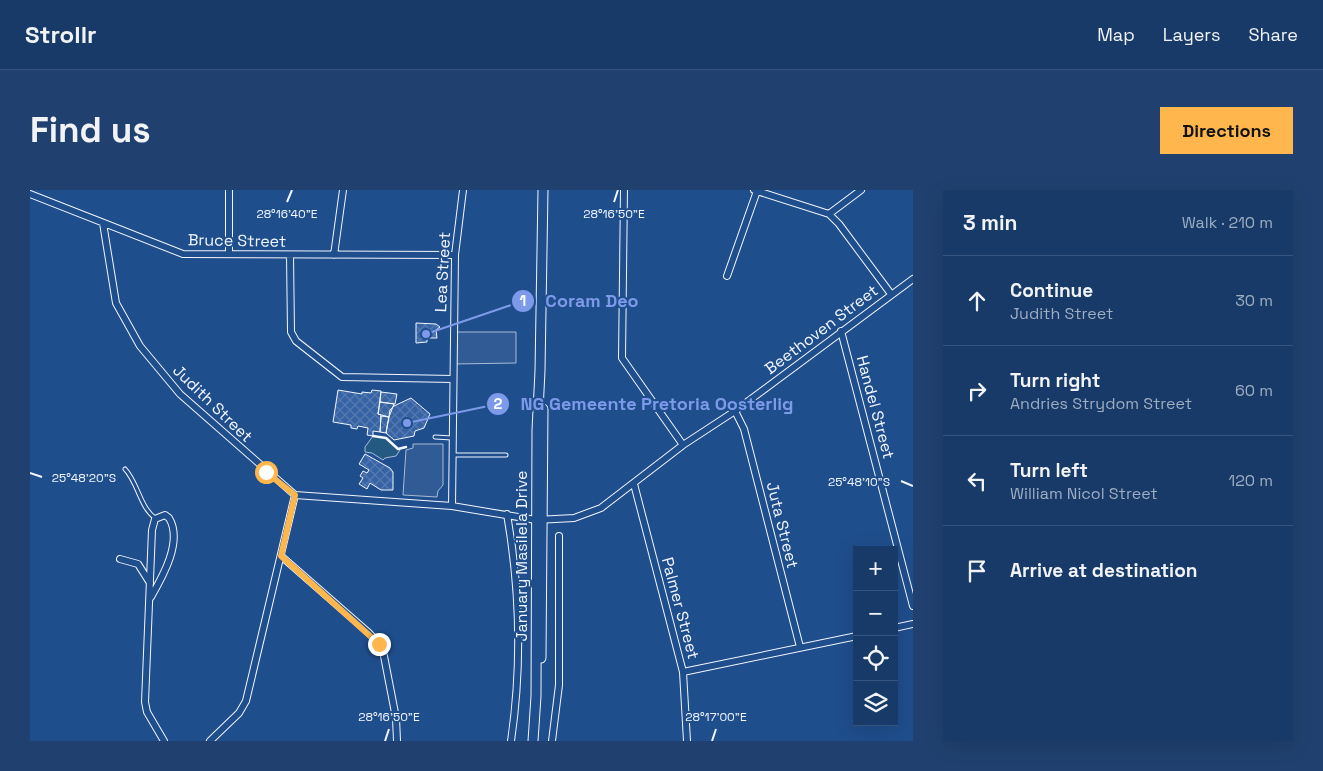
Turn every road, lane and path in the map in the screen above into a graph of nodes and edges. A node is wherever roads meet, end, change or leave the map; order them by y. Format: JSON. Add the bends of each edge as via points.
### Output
{"nodes":[{"id":1,"x":229,"y":190,"type":"edge"},
{"id":2,"x":344,"y":190,"type":"edge"},
{"id":3,"x":463,"y":190,"type":"edge"},
{"id":4,"x":543,"y":190,"type":"edge"},
{"id":5,"x":624,"y":190,"type":"edge"},
{"id":6,"x":861,"y":190,"type":"edge"},
{"id":7,"x":755,"y":191,"type":"edge"},
{"id":8,"x":30,"y":194,"type":"edge"},
{"id":9,"x":829,"y":214,"type":"junction"},
{"id":10,"x":103,"y":223,"type":"junction"},
{"id":11,"x":229,"y":254,"type":"junction"},
{"id":12,"x":290,"y":255,"type":"junction"},
{"id":13,"x":334,"y":255,"type":"junction"},
{"id":14,"x":455,"y":255,"type":"junction"},
{"id":15,"x":727,"y":276,"type":"dead end"},
{"id":16,"x":913,"y":279,"type":"edge"},
{"id":17,"x":891,"y":294,"type":"junction"},
{"id":18,"x":841,"y":331,"type":"junction"},
{"id":19,"x":453,"y":379,"type":"junction"},
{"id":20,"x":735,"y":411,"type":"junction"},
{"id":21,"x":435,"y":438,"type":"dead end"},
{"id":22,"x":452,"y":438,"type":"junction"},
{"id":23,"x":683,"y":445,"type":"junction"},
{"id":24,"x":452,"y":455,"type":"junction"},
{"id":25,"x":506,"y":455,"type":"dead end"},
{"id":26,"x":125,"y":468,"type":"dead end"},
{"id":27,"x":634,"y":484,"type":"junction"},
{"id":28,"x":295,"y":495,"type":"junction"},
{"id":29,"x":452,"y":506,"type":"junction"},
{"id":30,"x":507,"y":514,"type":"junction"},
{"id":31,"x":155,"y":519,"type":"junction"},
{"id":32,"x":540,"y":520,"type":"junction"},
{"id":33,"x":560,"y":536,"type":"dead end"},
{"id":34,"x":281,"y":556,"type":"junction"},
{"id":35,"x":120,"y":559,"type":"dead end"},
{"id":36,"x":151,"y":584,"type":"junction"},
{"id":37,"x":151,"y":597,"type":"junction"},
{"id":38,"x":913,"y":606,"type":"edge"},
{"id":39,"x":913,"y":624,"type":"edge"},
{"id":40,"x":898,"y":627,"type":"edge"},
{"id":41,"x":853,"y":637,"type":"edge"},
{"id":42,"x":800,"y":647,"type":"junction"},
{"id":43,"x":683,"y":672,"type":"junction"},
{"id":44,"x":164,"y":741,"type":"edge"},
{"id":45,"x":210,"y":741,"type":"edge"},
{"id":46,"x":397,"y":741,"type":"edge"},
{"id":47,"x":510,"y":741,"type":"edge"},
{"id":48,"x":533,"y":741,"type":"edge"},
{"id":49,"x":538,"y":741,"type":"edge"},
{"id":50,"x":552,"y":741,"type":"edge"},
{"id":51,"x":687,"y":741,"type":"edge"}],
"edges":[{"from":1,"to":11,"type":"street"},
{"from":2,"to":13,"type":"street"},
{"from":3,"to":14,"type":"street","name":"Lea Street"},
{"from":4,"to":32,"type":"main road","name":"January Masilela Drive","via":[[540,371],[544,430]]},
{"from":5,"to":23,"type":"street","via":[[622,358]]},
{"from":6,"to":9,"type":"street"},
{"from":7,"to":9,"type":"street"},
{"from":7,"to":15,"type":"street"},
{"from":8,"to":10,"type":"street","name":"Bruce Street"},
{"from":9,"to":17,"type":"street"},
{"from":10,"to":11,"type":"street","name":"Bruce Street","via":[[176,252]]},
{"from":10,"to":28,"type":"street","name":"Judith Street","via":[[116,303],[140,346],[180,394]]},
{"from":11,"to":12,"type":"street","name":"Bruce Street"},
{"from":12,"to":13,"type":"street","name":"Bruce Street"},
{"from":12,"to":19,"type":"street","via":[[291,332],[296,341],[335,373],[352,378]]},
{"from":13,"to":14,"type":"street","name":"Bruce Street"},
{"from":14,"to":19,"type":"street","name":"Lea Street"},
{"from":16,"to":17,"type":"street","name":"Beethoven Street"},
{"from":17,"to":18,"type":"street","name":"Beethoven Street"},
{"from":18,"to":20,"type":"street","name":"Beethoven Street"},
{"from":18,"to":38,"type":"street","name":"Handel Street"},
{"from":19,"to":22,"type":"street","name":"Lea Street"},
{"from":20,"to":23,"type":"street","name":"Beethoven Street"},
{"from":20,"to":42,"type":"street","name":"Juta Street","via":[[744,429]]},
{"from":21,"to":22,"type":"lane"},
{"from":22,"to":24,"type":"street","name":"Lea Street"},
{"from":23,"to":27,"type":"street","name":"Beethoven Street"},
{"from":24,"to":25,"type":"lane"},
{"from":24,"to":29,"type":"street","name":"Lea Street"},
{"from":26,"to":31,"type":"lane"},
{"from":27,"to":32,"type":"street","name":"Beethoven Street","via":[[589,514]]},
{"from":27,"to":43,"type":"street","name":"Palmer Street"},
{"from":28,"to":29,"type":"street"},
{"from":28,"to":34,"type":"street"},
{"from":29,"to":30,"type":"street"},
{"from":30,"to":32,"type":"street"},
{"from":30,"to":47,"type":"street","via":[[515,560],[518,655],[518,693]]},
{"from":31,"to":36,"type":"street"},
{"from":31,"to":37,"type":"street","via":[[162,515],[169,518],[173,534],[169,564]]},
{"from":32,"to":48,"type":"main road","name":"January Masilela Drive"},
{"from":32,"to":49,"type":"main road","name":"January Masilela Drive"},
{"from":33,"to":50,"type":"street","via":[[559,679]]},
{"from":34,"to":45,"type":"street","via":[[244,706]]},
{"from":34,"to":46,"type":"street","via":[[381,646],[396,718]]},
{"from":35,"to":36,"type":"street","via":[[138,564]]},
{"from":36,"to":37,"type":"street"},
{"from":37,"to":44,"type":"street","via":[[145,702],[147,712]]},
{"from":39,"to":40,"type":"street"},
{"from":41,"to":42,"type":"street"},
{"from":42,"to":43,"type":"street"},
{"from":43,"to":51,"type":"street","name":"Palmer Street"}]}
